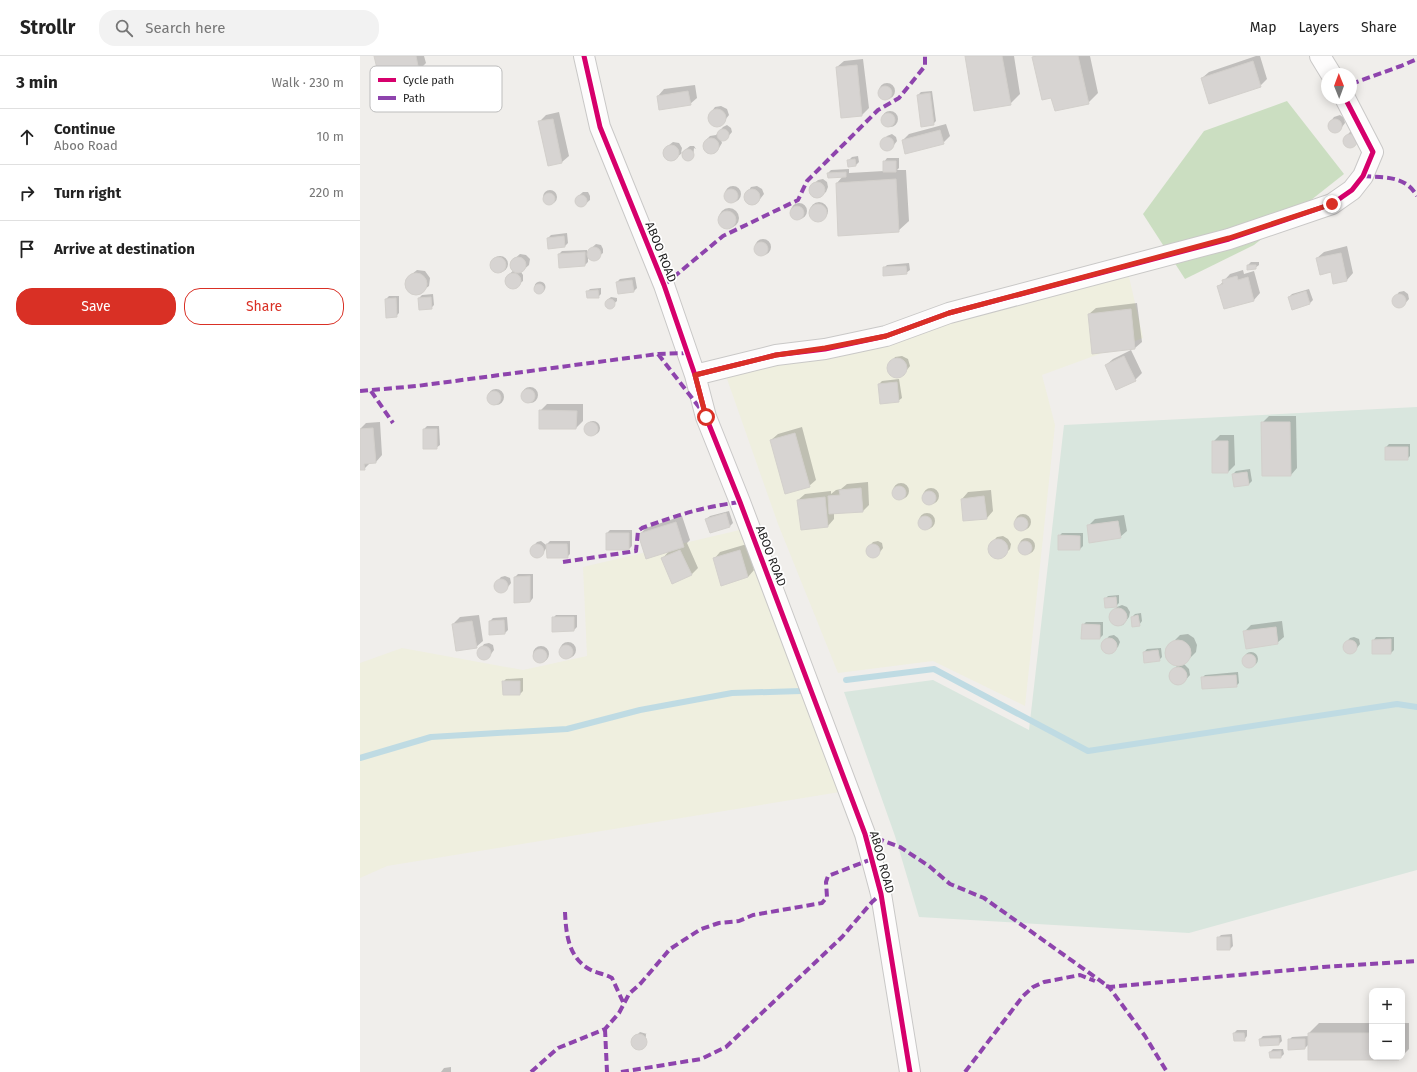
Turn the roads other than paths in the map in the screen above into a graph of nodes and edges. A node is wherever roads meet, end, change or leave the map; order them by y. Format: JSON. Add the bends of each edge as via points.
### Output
{"nodes":[{"id":1,"x":584,"y":56,"type":"edge"},
{"id":2,"x":1320,"y":56,"type":"edge"},
{"id":3,"x":1327,"y":68,"type":"edge"},
{"id":4,"x":1348,"y":104,"type":"edge"},
{"id":5,"x":695,"y":375,"type":"junction"},
{"id":6,"x":910,"y":1072,"type":"edge"}],
"edges":[{"from":1,"to":5,"type":"street","name":"ABOO ROAD","via":[[600,127],[664,285]]},
{"from":2,"to":3,"type":"street"},
{"from":4,"to":5,"type":"street","via":[[1372,152],[1363,176],[1352,190],[1332,204],[1229,238],[949,313],[886,336],[776,355]]},
{"from":5,"to":6,"type":"street","name":"ABOO ROAD","via":[[706,417],[865,834],[881,894]]}]}
